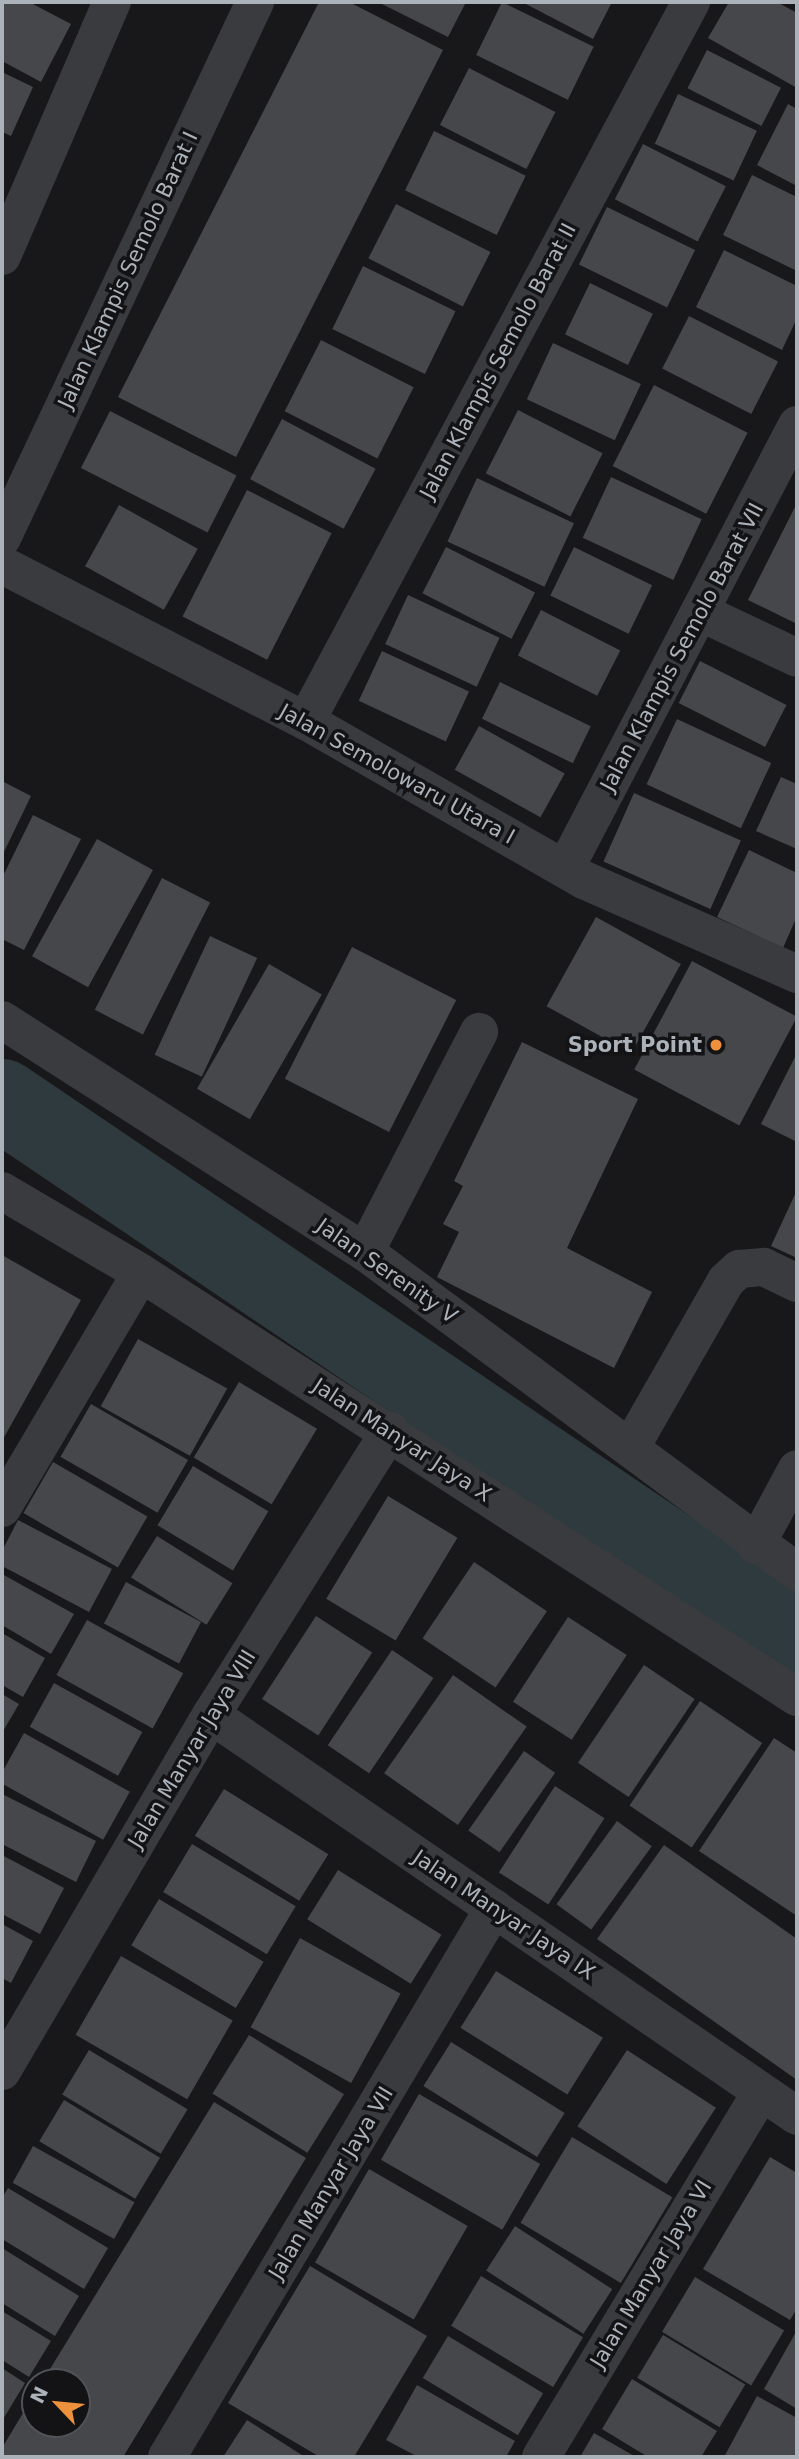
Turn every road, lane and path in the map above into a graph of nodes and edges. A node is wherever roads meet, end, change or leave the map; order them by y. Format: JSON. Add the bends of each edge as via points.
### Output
{"nodes":[{"id":1,"x":113,"y":2,"type":"edge"},
{"id":2,"x":255,"y":2,"type":"edge"},
{"id":3,"x":691,"y":2,"type":"edge"},
{"id":4,"x":2,"y":256,"type":"edge"},
{"id":5,"x":797,"y":425,"type":"edge"},
{"id":6,"x":2,"y":538,"type":"edge"},
{"id":7,"x":2,"y":565,"type":"edge"},
{"id":8,"x":702,"y":613,"type":"junction"},
{"id":9,"x":797,"y":658,"type":"edge"},
{"id":10,"x":306,"y":721,"type":"junction"},
{"id":11,"x":565,"y":869,"type":"junction"},
{"id":12,"x":797,"y":974,"type":"edge"},
{"id":13,"x":2,"y":1020,"type":"edge"},
{"id":14,"x":479,"y":1032,"type":"dead end"},
{"id":15,"x":2,"y":1191,"type":"edge"},
{"id":16,"x":365,"y":1252,"type":"junction"},
{"id":17,"x":141,"y":1273,"type":"junction"},
{"id":18,"x":797,"y":1283,"type":"edge"},
{"id":19,"x":390,"y":1431,"type":"junction"},
{"id":20,"x":632,"y":1445,"type":"junction"},
{"id":21,"x":797,"y":1469,"type":"edge"},
{"id":22,"x":2,"y":1508,"type":"edge"},
{"id":23,"x":756,"y":1545,"type":"junction"},
{"id":24,"x":797,"y":1572,"type":"edge"},
{"id":25,"x":797,"y":1697,"type":"edge"},
{"id":26,"x":211,"y":1715,"type":"junction"},
{"id":27,"x":494,"y":1908,"type":"junction"},
{"id":28,"x":2,"y":2071,"type":"edge"},
{"id":29,"x":761,"y":2092,"type":"junction"},
{"id":30,"x":797,"y":2116,"type":"edge"},
{"id":31,"x":167,"y":2457,"type":"edge"},
{"id":32,"x":541,"y":2457,"type":"edge"}],
"edges":[{"from":1,"to":4,"type":"street"},
{"from":2,"to":6,"type":"street","name":"Jalan Klampis Semolo Barat I"},
{"from":3,"to":10,"type":"street","name":"Jalan Klampis Semolo Barat II"},
{"from":5,"to":8,"type":"street","name":"Jalan Klampis Semolo Barat VII"},
{"from":7,"to":10,"type":"street","name":"Jalan Semolowaru Utara I"},
{"from":8,"to":9,"type":"street"},
{"from":8,"to":11,"type":"street","name":"Jalan Klampis Semolo Barat VII"},
{"from":10,"to":11,"type":"street","name":"Jalan Semolowaru Utara I"},
{"from":11,"to":12,"type":"street","name":"Jalan Semolowaru Utara I"},
{"from":13,"to":16,"type":"street","name":"Jalan Serenity V"},
{"from":14,"to":16,"type":"street"},
{"from":15,"to":17,"type":"street","name":"Jalan Manyar Jaya X"},
{"from":16,"to":20,"type":"street","name":"Jalan Serenity V"},
{"from":17,"to":19,"type":"street","name":"Jalan Manyar Jaya X"},
{"from":17,"to":22,"type":"street"},
{"from":18,"to":20,"type":"street","via":[[764,1267],[739,1269],[726,1281]]},
{"from":19,"to":25,"type":"street","name":"Jalan Manyar Jaya X"},
{"from":19,"to":26,"type":"street","name":"Jalan Manyar Jaya VIII"},
{"from":20,"to":23,"type":"street","name":"Jalan Serenity V"},
{"from":21,"to":23,"type":"street"},
{"from":23,"to":24,"type":"street","name":"Jalan Serenity V"},
{"from":26,"to":27,"type":"street","name":"Jalan Manyar Jaya IX"},
{"from":26,"to":28,"type":"street","name":"Jalan Manyar Jaya VIII"},
{"from":27,"to":29,"type":"street","name":"Jalan Manyar Jaya IX"},
{"from":27,"to":31,"type":"street","name":"Jalan Manyar Jaya VII"},
{"from":29,"to":30,"type":"street","name":"Jalan Manyar Jaya IX"},
{"from":29,"to":32,"type":"street","name":"Jalan Manyar Jaya VI"}]}
